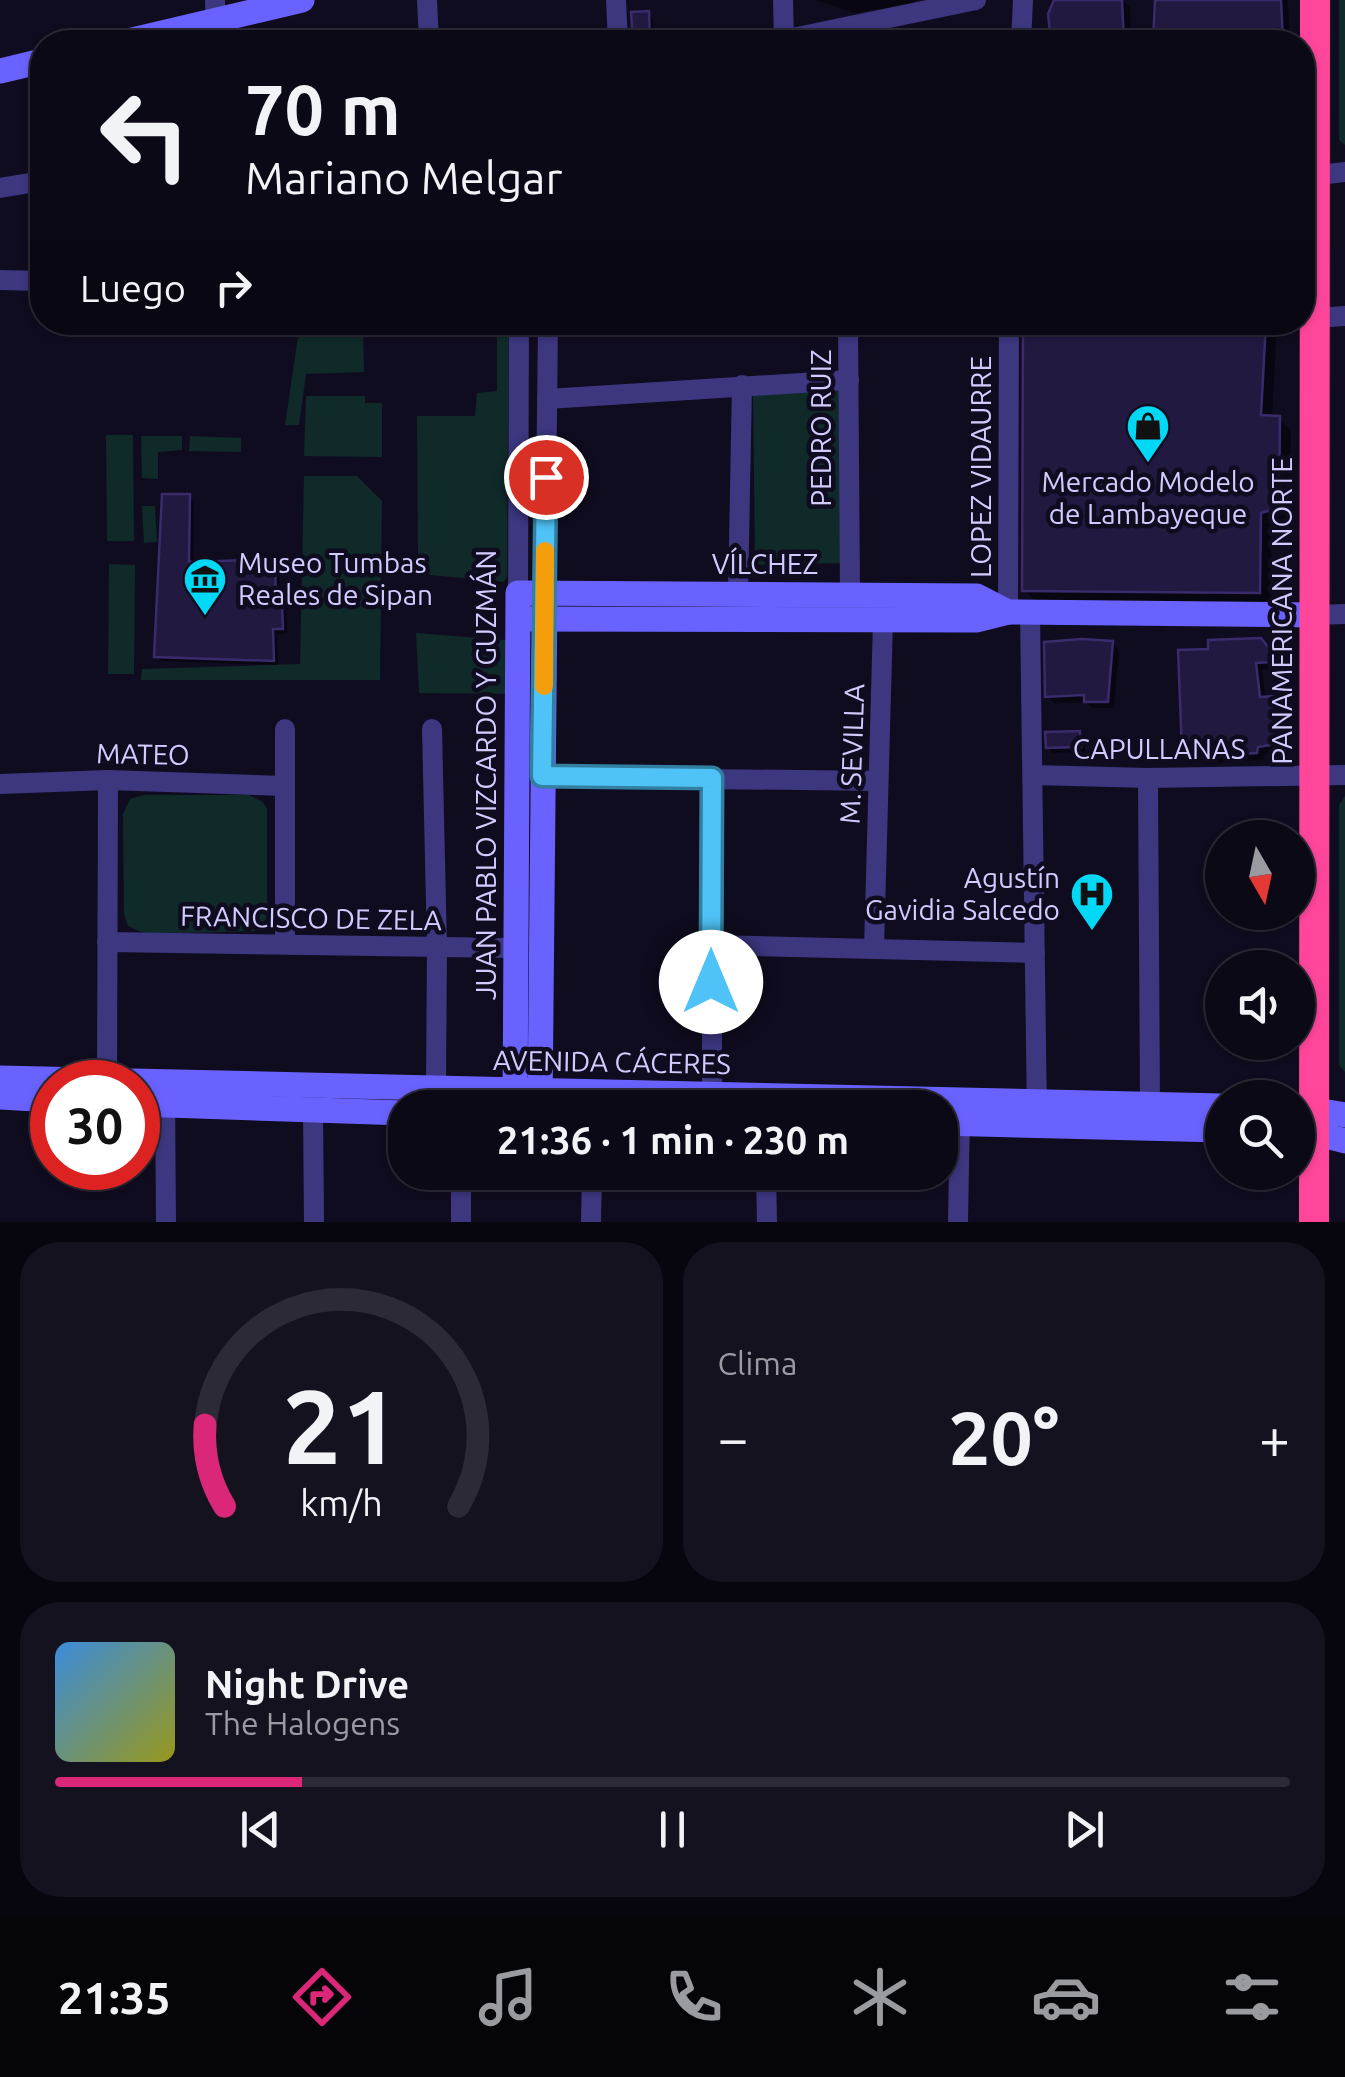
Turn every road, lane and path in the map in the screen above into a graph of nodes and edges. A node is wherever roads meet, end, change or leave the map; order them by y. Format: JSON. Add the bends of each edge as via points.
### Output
{"nodes":[{"id":1,"x":302,"y":0,"type":"edge"},
{"id":2,"x":427,"y":0,"type":"edge"},
{"id":3,"x":616,"y":0,"type":"edge"},
{"id":4,"x":783,"y":0,"type":"edge"},
{"id":5,"x":976,"y":0,"type":"edge"},
{"id":6,"x":1023,"y":0,"type":"edge"},
{"id":7,"x":1315,"y":0,"type":"edge"},
{"id":8,"x":216,"y":21,"type":"edge"},
{"id":9,"x":177,"y":30,"type":"edge"},
{"id":10,"x":428,"y":30,"type":"edge"},
{"id":11,"x":617,"y":30,"type":"edge"},
{"id":12,"x":781,"y":30,"type":"edge"},
{"id":13,"x":836,"y":30,"type":"edge"},
{"id":14,"x":1022,"y":30,"type":"edge"},
{"id":15,"x":30,"y":65,"type":"edge"},
{"id":16,"x":0,"y":71,"type":"edge"},
{"id":17,"x":1321,"y":175,"type":"edge"},
{"id":18,"x":30,"y":183,"type":"edge"},
{"id":19,"x":0,"y":188,"type":"edge"},
{"id":20,"x":0,"y":280,"type":"edge"},
{"id":21,"x":30,"y":281,"type":"edge"},
{"id":22,"x":1330,"y":317,"type":"edge"},
{"id":23,"x":519,"y":335,"type":"edge"},
{"id":24,"x":548,"y":335,"type":"edge"},
{"id":25,"x":848,"y":335,"type":"edge"},
{"id":26,"x":1009,"y":335,"type":"edge"},
{"id":27,"x":849,"y":380,"type":"junction"},
{"id":28,"x":742,"y":386,"type":"junction"},
{"id":29,"x":547,"y":400,"type":"junction"},
{"id":30,"x":738,"y":594,"type":"junction"},
{"id":31,"x":850,"y":594,"type":"junction"},
{"id":32,"x":518,"y":606,"type":"junction"},
{"id":33,"x":545,"y":606,"type":"junction"},
{"id":34,"x":1019,"y":612,"type":"junction"},
{"id":35,"x":1345,"y":614,"type":"edge"},
{"id":36,"x":1314,"y":616,"type":"junction"},
{"id":37,"x":883,"y":620,"type":"junction"},
{"id":38,"x":285,"y":729,"type":"dead end"},
{"id":39,"x":432,"y":729,"type":"dead end"},
{"id":40,"x":1033,"y":775,"type":"junction"},
{"id":41,"x":1345,"y":775,"type":"edge"},
{"id":42,"x":542,"y":776,"type":"junction"},
{"id":43,"x":1314,"y":776,"type":"junction"},
{"id":44,"x":712,"y":778,"type":"junction"},
{"id":45,"x":1148,"y":778,"type":"junction"},
{"id":46,"x":108,"y":780,"type":"junction"},
{"id":47,"x":878,"y":781,"type":"junction"},
{"id":48,"x":0,"y":784,"type":"edge"},
{"id":49,"x":285,"y":786,"type":"junction"},
{"id":50,"x":107,"y":942,"type":"junction"},
{"id":51,"x":284,"y":944,"type":"junction"},
{"id":52,"x":711,"y":945,"type":"junction"},
{"id":53,"x":437,"y":947,"type":"junction"},
{"id":54,"x":514,"y":948,"type":"junction"},
{"id":55,"x":874,"y":950,"type":"junction"},
{"id":56,"x":1035,"y":953,"type":"junction"},
{"id":57,"x":107,"y":1060,"type":"edge"},
{"id":58,"x":0,"y":1078,"type":"edge"},
{"id":59,"x":30,"y":1079,"type":"edge"},
{"id":60,"x":1307,"y":1080,"type":"edge"},
{"id":61,"x":451,"y":1090,"type":"edge"},
{"id":62,"x":526,"y":1090,"type":"edge"},
{"id":63,"x":527,"y":1090,"type":"edge"},
{"id":64,"x":712,"y":1090,"type":"edge"},
{"id":65,"x":160,"y":1092,"type":"edge"},
{"id":66,"x":165,"y":1093,"type":"junction"},
{"id":67,"x":160,"y":1095,"type":"edge"},
{"id":68,"x":388,"y":1095,"type":"edge"},
{"id":69,"x":0,"y":1097,"type":"edge"},
{"id":70,"x":30,"y":1099,"type":"edge"},
{"id":71,"x":1150,"y":1104,"type":"junction"},
{"id":72,"x":1205,"y":1106,"type":"edge"},
{"id":73,"x":313,"y":1111,"type":"junction"},
{"id":74,"x":388,"y":1113,"type":"edge"},
{"id":75,"x":1037,"y":1113,"type":"junction"},
{"id":76,"x":958,"y":1115,"type":"edge"},
{"id":77,"x":1345,"y":1115,"type":"edge"},
{"id":78,"x":1315,"y":1119,"type":"edge"},
{"id":79,"x":1315,"y":1125,"type":"edge"},
{"id":80,"x":1205,"y":1128,"type":"edge"},
{"id":81,"x":1345,"y":1142,"type":"edge"},
{"id":82,"x":460,"y":1190,"type":"edge"},
{"id":83,"x":592,"y":1190,"type":"edge"},
{"id":84,"x":766,"y":1190,"type":"edge"},
{"id":85,"x":957,"y":1190,"type":"edge"},
{"id":86,"x":1311,"y":1190,"type":"edge"},
{"id":87,"x":166,"y":1222,"type":"edge"},
{"id":88,"x":314,"y":1222,"type":"edge"},
{"id":89,"x":461,"y":1222,"type":"edge"},
{"id":90,"x":592,"y":1222,"type":"edge"},
{"id":91,"x":767,"y":1222,"type":"edge"},
{"id":92,"x":958,"y":1222,"type":"edge"},
{"id":93,"x":1314,"y":1222,"type":"edge"}],
"edges":[{"from":1,"to":8,"type":"street"},
{"from":2,"to":10,"type":"street"},
{"from":3,"to":11,"type":"street"},
{"from":4,"to":12,"type":"street"},
{"from":5,"to":13,"type":"street"},
{"from":6,"to":14,"type":"street"},
{"from":7,"to":17,"type":"highway","name":"PANAMERICANA NORTE"},
{"from":8,"to":9,"type":"street"},
{"from":15,"to":16,"type":"street"},
{"from":17,"to":22,"type":"highway","name":"PANAMERICANA NORTE"},
{"from":18,"to":19,"type":"street"},
{"from":20,"to":21,"type":"street"},
{"from":22,"to":36,"type":"highway","name":"PANAMERICANA NORTE"},
{"from":23,"to":32,"type":"street","name":"JUAN PABLO VIZCARDO Y GUZMÁN"},
{"from":24,"to":29,"type":"street","name":"JUAN PABLO VIZCARDO Y GUZMÁN"},
{"from":25,"to":27,"type":"street","name":"PEDRO RUIZ"},
{"from":26,"to":34,"type":"street","name":"LOPEZ VIDAURRE"},
{"from":27,"to":28,"type":"street"},
{"from":27,"to":31,"type":"street","name":"PEDRO RUIZ"},
{"from":28,"to":29,"type":"street"},
{"from":28,"to":30,"type":"street"},
{"from":29,"to":33,"type":"street","name":"JUAN PABLO VIZCARDO Y GUZMÁN"},
{"from":30,"to":31,"type":"street","name":"VÍLCHEZ"},
{"from":30,"to":33,"type":"street","name":"VÍLCHEZ"},
{"from":31,"to":34,"type":"street","name":"VÍLCHEZ","via":[[976,596]]},
{"from":32,"to":33,"type":"street","name":"VÍLCHEZ"},
{"from":32,"to":54,"type":"street","name":"JUAN PABLO VIZCARDO Y GUZMÁN"},
{"from":33,"to":37,"type":"street","name":"VÍLCHEZ"},
{"from":33,"to":42,"type":"street","name":"JUAN PABLO VIZCARDO Y GUZMÁN"},
{"from":34,"to":36,"type":"street","name":"VÍLCHEZ"},
{"from":34,"to":37,"type":"street","name":"VÍLCHEZ","via":[[976,620]]},
{"from":34,"to":40,"type":"street","name":"LOPEZ VIDAURRE"},
{"from":35,"to":36,"type":"street"},
{"from":36,"to":43,"type":"highway","name":"PANAMERICANA NORTE"},
{"from":37,"to":47,"type":"street","name":"M. SEVILLA"},
{"from":38,"to":49,"type":"street"},
{"from":39,"to":53,"type":"street"},
{"from":40,"to":45,"type":"street","name":"CAPULLANAS"},
{"from":40,"to":56,"type":"street","name":"LOPEZ VIDAURRE"},
{"from":41,"to":43,"type":"street","name":"CAPULLANAS"},
{"from":42,"to":44,"type":"street"},
{"from":42,"to":63,"type":"street","name":"JUAN PABLO VIZCARDO Y GUZMÁN"},
{"from":43,"to":45,"type":"street","name":"CAPULLANAS"},
{"from":43,"to":60,"type":"highway","name":"PANAMERICANA NORTE"},
{"from":44,"to":47,"type":"street"},
{"from":44,"to":52,"type":"street"},
{"from":45,"to":71,"type":"street"},
{"from":46,"to":48,"type":"street","name":"MATEO"},
{"from":46,"to":49,"type":"street","name":"MATEO"},
{"from":46,"to":50,"type":"street"},
{"from":47,"to":55,"type":"street","name":"M. SEVILLA"},
{"from":49,"to":51,"type":"street"},
{"from":50,"to":51,"type":"street","name":"FRANCISCO DE ZELA"},
{"from":50,"to":57,"type":"street"},
{"from":51,"to":53,"type":"street","name":"FRANCISCO DE ZELA"},
{"from":52,"to":55,"type":"street"},
{"from":52,"to":64,"type":"street"},
{"from":53,"to":54,"type":"street","name":"FRANCISCO DE ZELA"},
{"from":53,"to":61,"type":"street"},
{"from":54,"to":62,"type":"street","name":"JUAN PABLO VIZCARDO Y GUZMÁN"},
{"from":55,"to":56,"type":"street"},
{"from":56,"to":75,"type":"street","name":"LOPEZ VIDAURRE"},
{"from":58,"to":59,"type":"street","name":"AVENIDA CÁCERES"},
{"from":65,"to":66,"type":"street","name":"AVENIDA CÁCERES"},
{"from":66,"to":67,"type":"street","name":"AVENIDA CÁCERES"},
{"from":66,"to":68,"type":"street","name":"AVENIDA CÁCERES"},
{"from":66,"to":73,"type":"street","name":"AVENIDA CÁCERES"},
{"from":66,"to":87,"type":"street"},
{"from":69,"to":70,"type":"street"},
{"from":71,"to":72,"type":"street","name":"AVENIDA CÁCERES"},
{"from":71,"to":75,"type":"street","name":"AVENIDA CÁCERES"},
{"from":73,"to":74,"type":"street","name":"AVENIDA CÁCERES"},
{"from":73,"to":88,"type":"street"},
{"from":75,"to":76,"type":"street","name":"AVENIDA CÁCERES"},
{"from":75,"to":80,"type":"street","name":"AVENIDA CÁCERES"},
{"from":77,"to":78,"type":"street"},
{"from":79,"to":81,"type":"street"},
{"from":82,"to":89,"type":"street"},
{"from":83,"to":90,"type":"street"},
{"from":84,"to":91,"type":"street"},
{"from":85,"to":92,"type":"street"},
{"from":86,"to":93,"type":"highway","name":"PANAMERICANA NORTE"}]}
